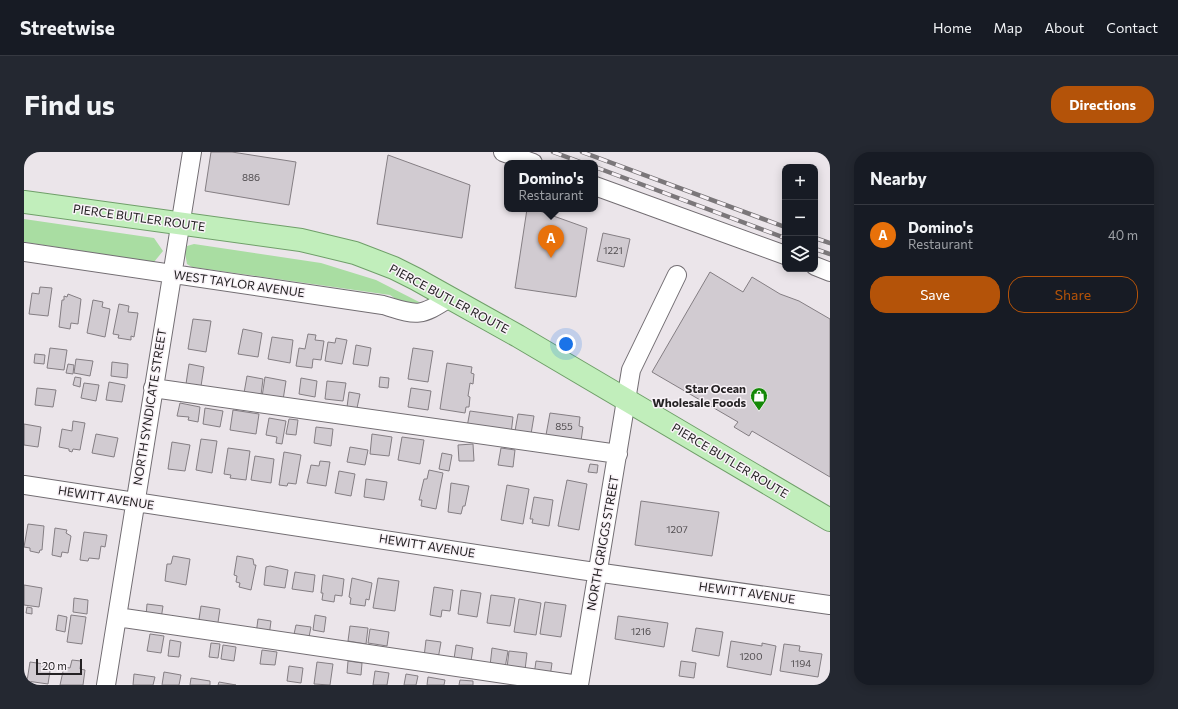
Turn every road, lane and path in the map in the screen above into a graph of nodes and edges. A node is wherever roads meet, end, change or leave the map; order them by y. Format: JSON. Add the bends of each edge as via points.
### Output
{"nodes":[{"id":1,"x":192,"y":152,"type":"edge"},
{"id":2,"x":503,"y":152,"type":"edge"},
{"id":3,"x":525,"y":160,"type":"edge"},
{"id":4,"x":598,"y":187,"type":"edge"},
{"id":5,"x":24,"y":202,"type":"edge"},
{"id":6,"x":179,"y":224,"type":"junction"},
{"id":7,"x":24,"y":252,"type":"edge"},
{"id":8,"x":782,"y":254,"type":"edge"},
{"id":9,"x":818,"y":267,"type":"edge"},
{"id":10,"x":830,"y":272,"type":"edge"},
{"id":11,"x":171,"y":274,"type":"junction"},
{"id":12,"x":677,"y":275,"type":"dead end"},
{"id":13,"x":449,"y":298,"type":"junction"},
{"id":14,"x":153,"y":388,"type":"junction"},
{"id":15,"x":627,"y":400,"type":"junction"},
{"id":16,"x":618,"y":454,"type":"junction"},
{"id":17,"x":24,"y":485,"type":"edge"},
{"id":18,"x":135,"y":502,"type":"junction"},
{"id":19,"x":830,"y":520,"type":"edge"},
{"id":20,"x":598,"y":572,"type":"junction"},
{"id":21,"x":830,"y":605,"type":"edge"},
{"id":22,"x":117,"y":617,"type":"junction"},
{"id":23,"x":106,"y":685,"type":"edge"},
{"id":24,"x":579,"y":685,"type":"edge"}],
"edges":[{"from":1,"to":6,"type":"street","name":"NORTH SYNDICATE STREET"},
{"from":2,"to":3,"type":"street"},
{"from":4,"to":8,"type":"street"},
{"from":5,"to":6,"type":"main road","name":"PIERCE BUTLER ROUTE"},
{"from":6,"to":11,"type":"street","name":"NORTH SYNDICATE STREET"},
{"from":6,"to":13,"type":"main road","name":"PIERCE BUTLER ROUTE","via":[[301,240],[334,247],[394,268]]},
{"from":7,"to":11,"type":"street","name":"WEST TAYLOR AVENUE"},
{"from":9,"to":10,"type":"street"},
{"from":11,"to":13,"type":"street","name":"WEST TAYLOR AVENUE","via":[[383,305],[416,314],[425,312]]},
{"from":11,"to":14,"type":"street","name":"NORTH SYNDICATE STREET"},
{"from":12,"to":15,"type":"street","name":"NORTH GRIGGS STREET","via":[[631,370]]},
{"from":13,"to":15,"type":"main road","name":"PIERCE BUTLER ROUTE"},
{"from":14,"to":16,"type":"street"},
{"from":14,"to":18,"type":"street","name":"NORTH SYNDICATE STREET"},
{"from":15,"to":16,"type":"street","name":"NORTH GRIGGS STREET"},
{"from":15,"to":19,"type":"main road","name":"PIERCE BUTLER ROUTE"},
{"from":16,"to":20,"type":"street","name":"NORTH GRIGGS STREET"},
{"from":17,"to":18,"type":"street","name":"HEWITT AVENUE"},
{"from":18,"to":20,"type":"street","name":"HEWITT AVENUE"},
{"from":18,"to":22,"type":"street","name":"NORTH SYNDICATE STREET"},
{"from":20,"to":21,"type":"street","name":"HEWITT AVENUE"},
{"from":20,"to":24,"type":"street","name":"NORTH GRIGGS STREET"},
{"from":22,"to":23,"type":"street","name":"NORTH SYNDICATE STREET"},
{"from":22,"to":24,"type":"street"}]}
